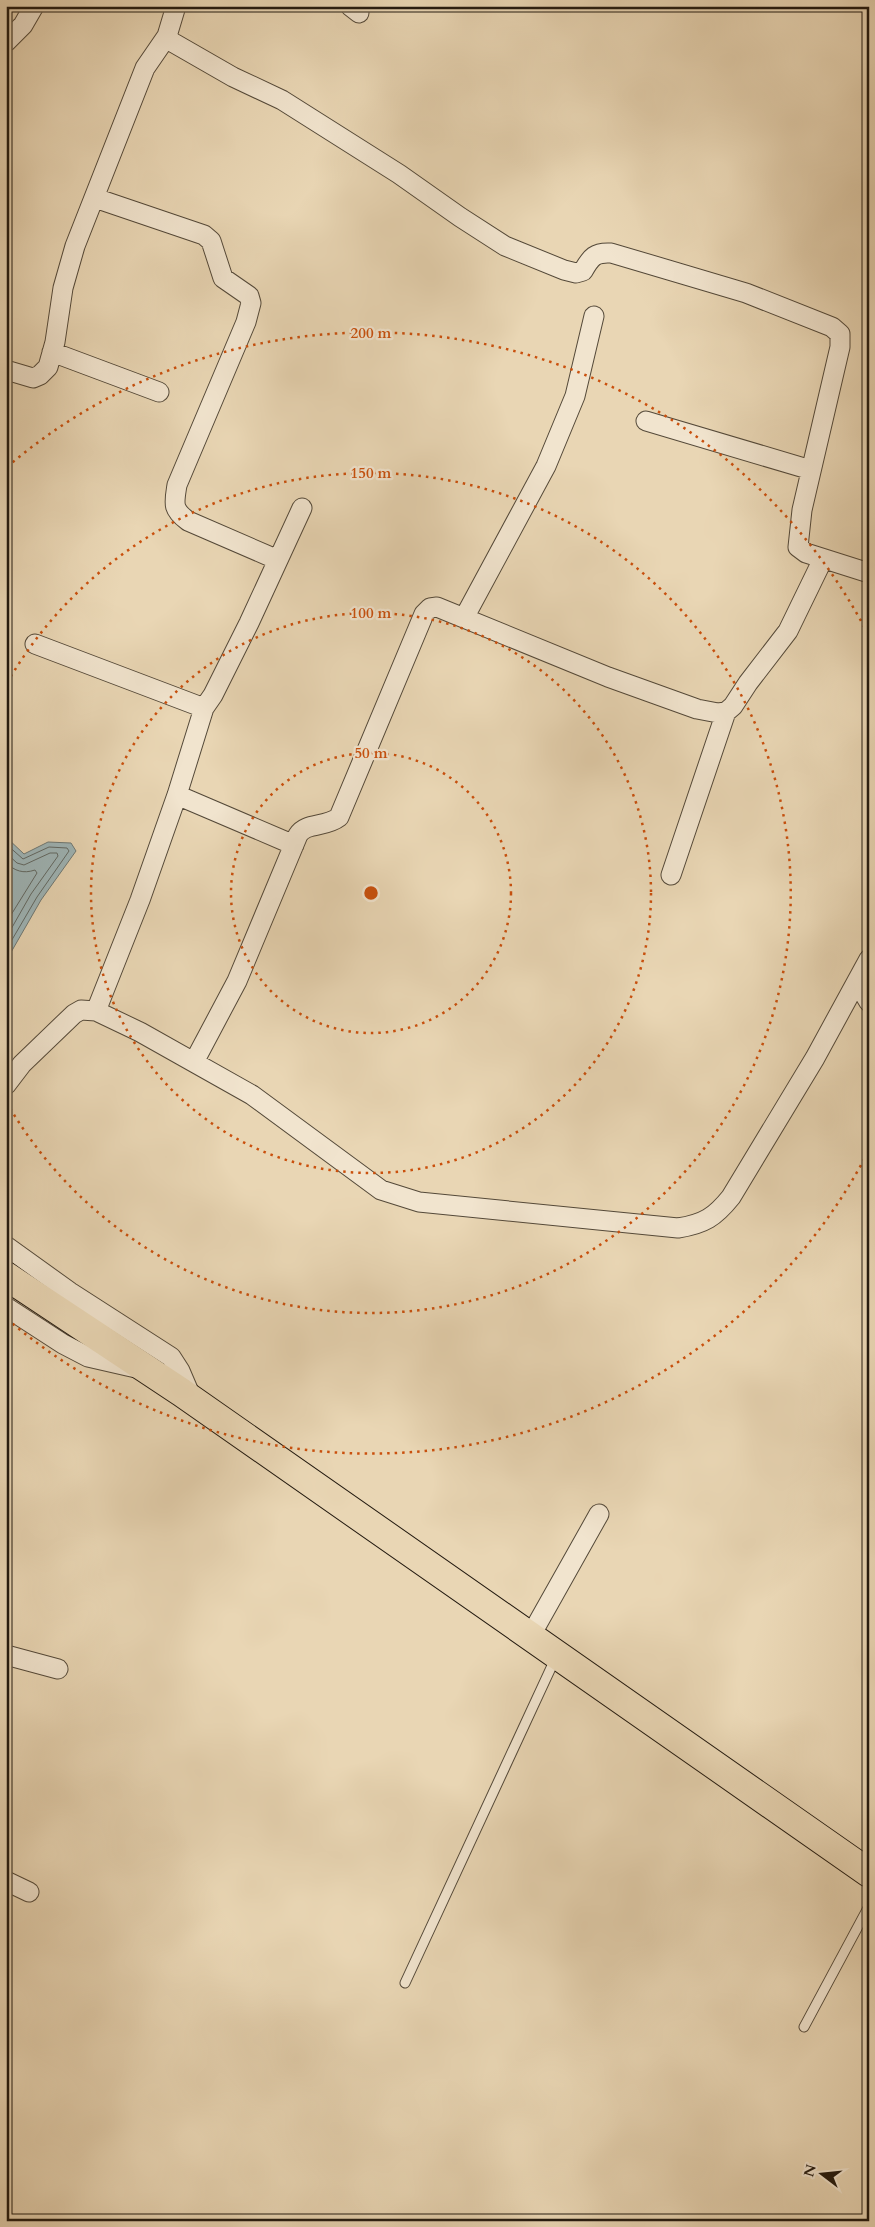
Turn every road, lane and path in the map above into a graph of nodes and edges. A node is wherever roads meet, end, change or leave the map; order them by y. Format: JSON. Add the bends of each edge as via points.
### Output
{"nodes":[{"id":1,"x":34,"y":6,"type":"edge"},
{"id":2,"x":176,"y":6,"type":"edge"},
{"id":3,"x":167,"y":36,"type":"junction"},
{"id":4,"x":6,"y":42,"type":"edge"},
{"id":5,"x":95,"y":198,"type":"junction"},
{"id":6,"x":594,"y":316,"type":"dead end"},
{"id":7,"x":52,"y":352,"type":"junction"},
{"id":8,"x":6,"y":370,"type":"edge"},
{"id":9,"x":159,"y":392,"type":"dead end"},
{"id":10,"x":646,"y":422,"type":"dead end"},
{"id":11,"x":811,"y":470,"type":"junction"},
{"id":12,"x":302,"y":508,"type":"dead end"},
{"id":13,"x":823,"y":559,"type":"junction"},
{"id":14,"x":278,"y":560,"type":"junction"},
{"id":15,"x":869,"y":573,"type":"edge"},
{"id":16,"x":464,"y":618,"type":"junction"},
{"id":17,"x":35,"y":644,"type":"dead end"},
{"id":18,"x":204,"y":708,"type":"junction"},
{"id":19,"x":726,"y":712,"type":"junction"},
{"id":20,"x":177,"y":795,"type":"junction"},
{"id":21,"x":294,"y":845,"type":"junction"},
{"id":22,"x":671,"y":875,"type":"dead end"},
{"id":23,"x":869,"y":959,"type":"edge"},
{"id":24,"x":857,"y":982,"type":"junction"},
{"id":25,"x":869,"y":1002,"type":"edge"},
{"id":26,"x":96,"y":1011,"type":"junction"},
{"id":27,"x":194,"y":1062,"type":"junction"},
{"id":28,"x":6,"y":1085,"type":"edge"},
{"id":29,"x":6,"y":1246,"type":"edge"},
{"id":30,"x":6,"y":1276,"type":"edge"},
{"id":31,"x":6,"y":1307,"type":"edge"},
{"id":32,"x":148,"y":1370,"type":"junction"},
{"id":33,"x":192,"y":1400,"type":"junction"},
{"id":34,"x":599,"y":1514,"type":"dead end"},
{"id":35,"x":530,"y":1635,"type":"junction"},
{"id":36,"x":557,"y":1654,"type":"junction"},
{"id":37,"x":6,"y":1655,"type":"edge"},
{"id":38,"x":58,"y":1670,"type":"dead end"},
{"id":39,"x":869,"y":1873,"type":"edge"},
{"id":40,"x":6,"y":1881,"type":"edge"},
{"id":41,"x":29,"y":1892,"type":"dead end"},
{"id":42,"x":869,"y":1906,"type":"edge"},
{"id":43,"x":405,"y":1983,"type":"dead end"},
{"id":44,"x":804,"y":2027,"type":"dead end"}],
"edges":[{"from":1,"to":4,"type":"street","via":[[23,25]]},
{"from":2,"to":3,"type":"street"},
{"from":3,"to":5,"type":"street","via":[[145,68]]},
{"from":3,"to":11,"type":"street","via":[[233,77],[282,100],[505,246],[576,273],[583,271],[591,256],[600,252],[611,253],[746,293],[832,327],[840,334],[840,347]]},
{"from":5,"to":7,"type":"street","via":[[75,246],[63,288]]},
{"from":5,"to":14,"type":"street","via":[[204,235],[211,241],[223,278],[249,296],[251,303],[246,322],[177,485],[174,504],[188,521]]},
{"from":6,"to":16,"type":"street","via":[[575,396],[546,466]]},
{"from":7,"to":8,"type":"street","via":[[48,367],[33,378]]},
{"from":7,"to":9,"type":"street"},
{"from":10,"to":11,"type":"street"},
{"from":11,"to":13,"type":"street","via":[[798,547]]},
{"from":12,"to":14,"type":"street"},
{"from":13,"to":15,"type":"street"},
{"from":13,"to":19,"type":"street","via":[[788,631]]},
{"from":14,"to":18,"type":"street"},
{"from":16,"to":19,"type":"street","via":[[608,677],[697,709]]},
{"from":16,"to":21,"type":"street","via":[[437,608],[430,608],[424,614],[339,818],[323,826],[301,830]]},
{"from":17,"to":18,"type":"street"},
{"from":18,"to":20,"type":"street"},
{"from":19,"to":22,"type":"street"},
{"from":20,"to":21,"type":"street"},
{"from":20,"to":26,"type":"street"},
{"from":21,"to":27,"type":"street","via":[[237,981]]},
{"from":23,"to":24,"type":"street"},
{"from":24,"to":25,"type":"street"},
{"from":24,"to":27,"type":"street","via":[[815,1058],[730,1196],[717,1214],[695,1226],[678,1228],[419,1202],[399,1197],[381,1190],[252,1095]]},
{"from":26,"to":27,"type":"street"},
{"from":26,"to":28,"type":"street","via":[[82,1010],[74,1014],[22,1064]]},
{"from":29,"to":33,"type":"street","via":[[171,1357]]},
{"from":30,"to":32,"type":"main road"},
{"from":31,"to":32,"type":"street","via":[[88,1357]]},
{"from":32,"to":33,"type":"main road"},
{"from":33,"to":35,"type":"main road"},
{"from":34,"to":35,"type":"street"},
{"from":35,"to":36,"type":"main road"},
{"from":36,"to":39,"type":"main road"},
{"from":36,"to":43,"type":"lane"},
{"from":37,"to":38,"type":"street"},
{"from":40,"to":41,"type":"street"},
{"from":42,"to":44,"type":"lane"}]}
